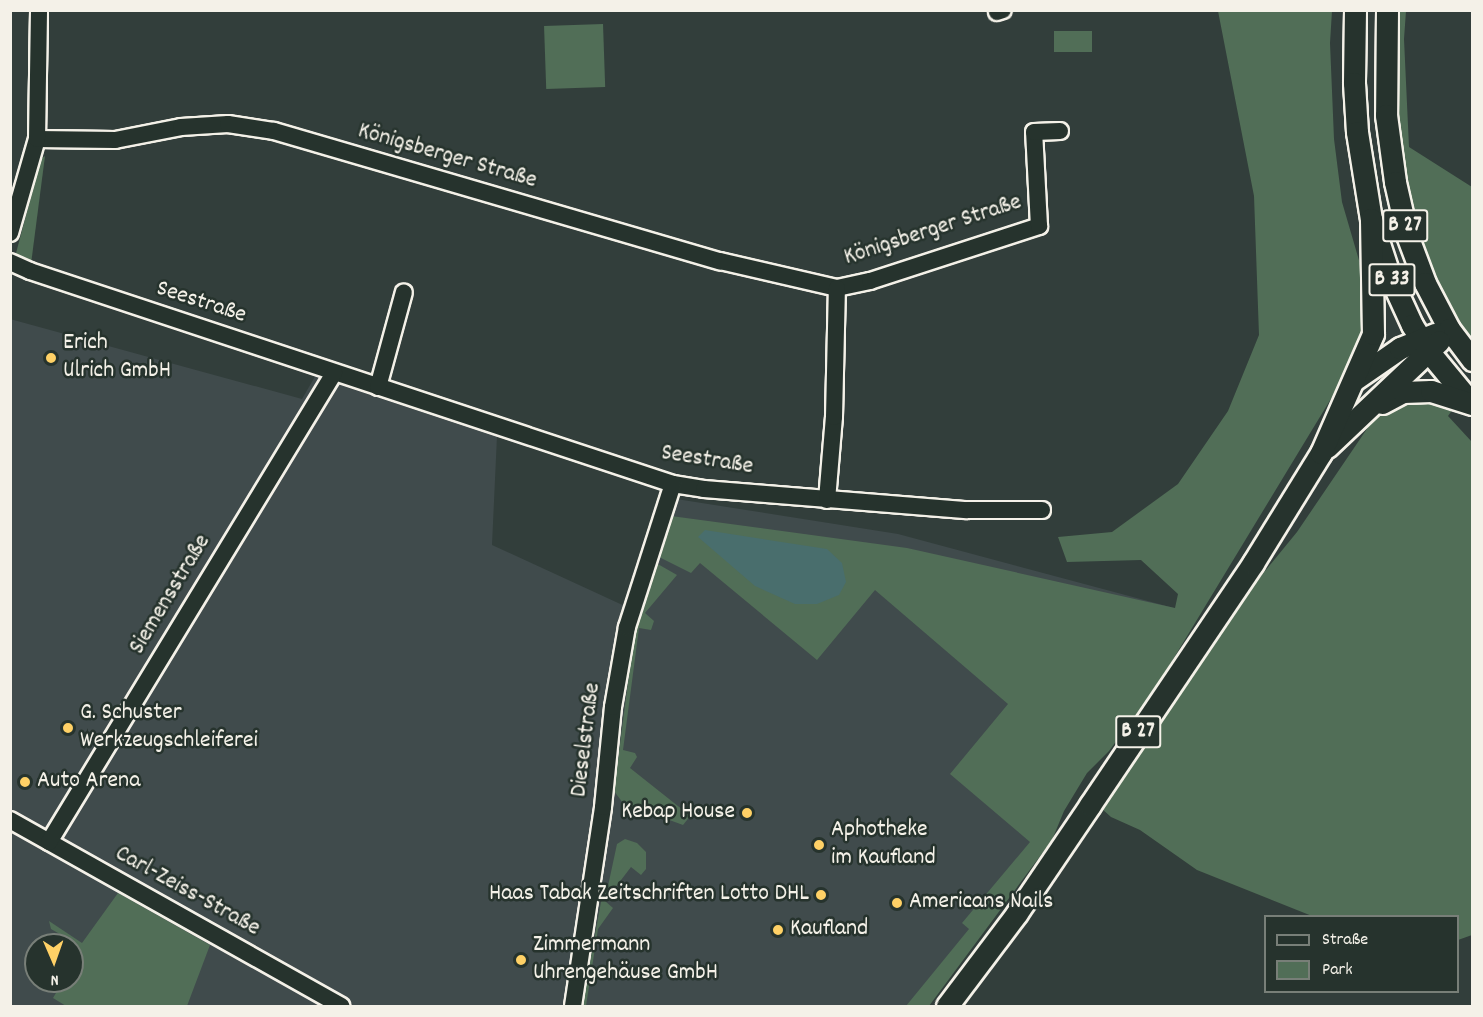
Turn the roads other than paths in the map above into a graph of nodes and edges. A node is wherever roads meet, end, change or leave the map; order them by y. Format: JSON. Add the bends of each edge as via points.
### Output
{"nodes":[{"id":1,"x":39,"y":10,"type":"edge"},
{"id":2,"x":1355,"y":10,"type":"edge"},
{"id":3,"x":1388,"y":10,"type":"edge"},
{"id":4,"x":1060,"y":131,"type":"dead end"},
{"id":5,"x":38,"y":139,"type":"junction"},
{"id":6,"x":1371,"y":219,"type":"junction"},
{"id":7,"x":10,"y":233,"type":"edge"},
{"id":8,"x":10,"y":262,"type":"edge"},
{"id":9,"x":837,"y":288,"type":"junction"},
{"id":10,"x":404,"y":292,"type":"dead end"},
{"id":11,"x":1449,"y":329,"type":"junction"},
{"id":12,"x":1425,"y":345,"type":"junction"},
{"id":13,"x":1473,"y":360,"type":"edge"},
{"id":14,"x":334,"y":373,"type":"junction"},
{"id":15,"x":1354,"y":380,"type":"junction"},
{"id":16,"x":378,"y":387,"type":"junction"},
{"id":17,"x":1472,"y":404,"type":"edge"},
{"id":18,"x":1362,"y":413,"type":"junction"},
{"id":19,"x":1321,"y":453,"type":"junction"},
{"id":20,"x":673,"y":484,"type":"junction"},
{"id":21,"x":827,"y":500,"type":"junction"},
{"id":22,"x":1042,"y":510,"type":"dead end"},
{"id":23,"x":10,"y":820,"type":"edge"},
{"id":24,"x":49,"y":842,"type":"junction"},
{"id":25,"x":341,"y":1006,"type":"edge"},
{"id":26,"x":573,"y":1006,"type":"edge"},
{"id":27,"x":947,"y":1006,"type":"edge"}],
"edges":[{"from":1,"to":5,"type":"street"},
{"from":2,"to":6,"type":"main road","number":"B 27","via":[[1357,132]]},
{"from":3,"to":11,"type":"main road","number":"B 27","via":[[1386,115],[1395,182],[1407,235],[1425,283]]},
{"from":4,"to":9,"type":"street","name":"Königsberger Straße","via":[[1034,132],[1039,226]]},
{"from":5,"to":7,"type":"street"},
{"from":5,"to":9,"type":"street","name":"Königsberger Straße","via":[[115,140],[181,127],[228,124],[274,131],[720,261]]},
{"from":6,"to":12,"type":"main road","number":"B 33","via":[[1390,277]]},
{"from":6,"to":15,"type":"main road","number":"B 27","via":[[1373,334]]},
{"from":8,"to":14,"type":"street","name":"Seestraße"},
{"from":9,"to":21,"type":"street","name":"Königsberger Straße","via":[[834,417]]},
{"from":10,"to":16,"type":"street"},
{"from":11,"to":12,"type":"main road","number":"B 27"},
{"from":11,"to":13,"type":"main road"},
{"from":12,"to":15,"type":"main road","number":"B 27","via":[[1400,348]]},
{"from":12,"to":17,"type":"main road","number":"B 33"},
{"from":12,"to":18,"type":"main road","number":"B 27"},
{"from":14,"to":16,"type":"street","name":"Seestraße"},
{"from":14,"to":24,"type":"street","name":"Siemensstraße"},
{"from":15,"to":19,"type":"main road","number":"B 27"},
{"from":16,"to":20,"type":"street","name":"Seestraße"},
{"from":17,"to":18,"type":"main road","via":[[1431,391],[1402,392]]},
{"from":18,"to":19,"type":"main road","number":"B 27"},
{"from":19,"to":27,"type":"main road","number":"B 27","via":[[1253,563],[1017,913]]},
{"from":20,"to":21,"type":"street","name":"Seestraße"},
{"from":20,"to":26,"type":"street","name":"Dieselstraße","via":[[627,627]]},
{"from":21,"to":22,"type":"street","name":"Seestraße","via":[[967,510]]},
{"from":23,"to":24,"type":"street","name":"Carl-Zeiss-Straße"},
{"from":24,"to":25,"type":"street","name":"Carl-Zeiss-Straße"}]}
